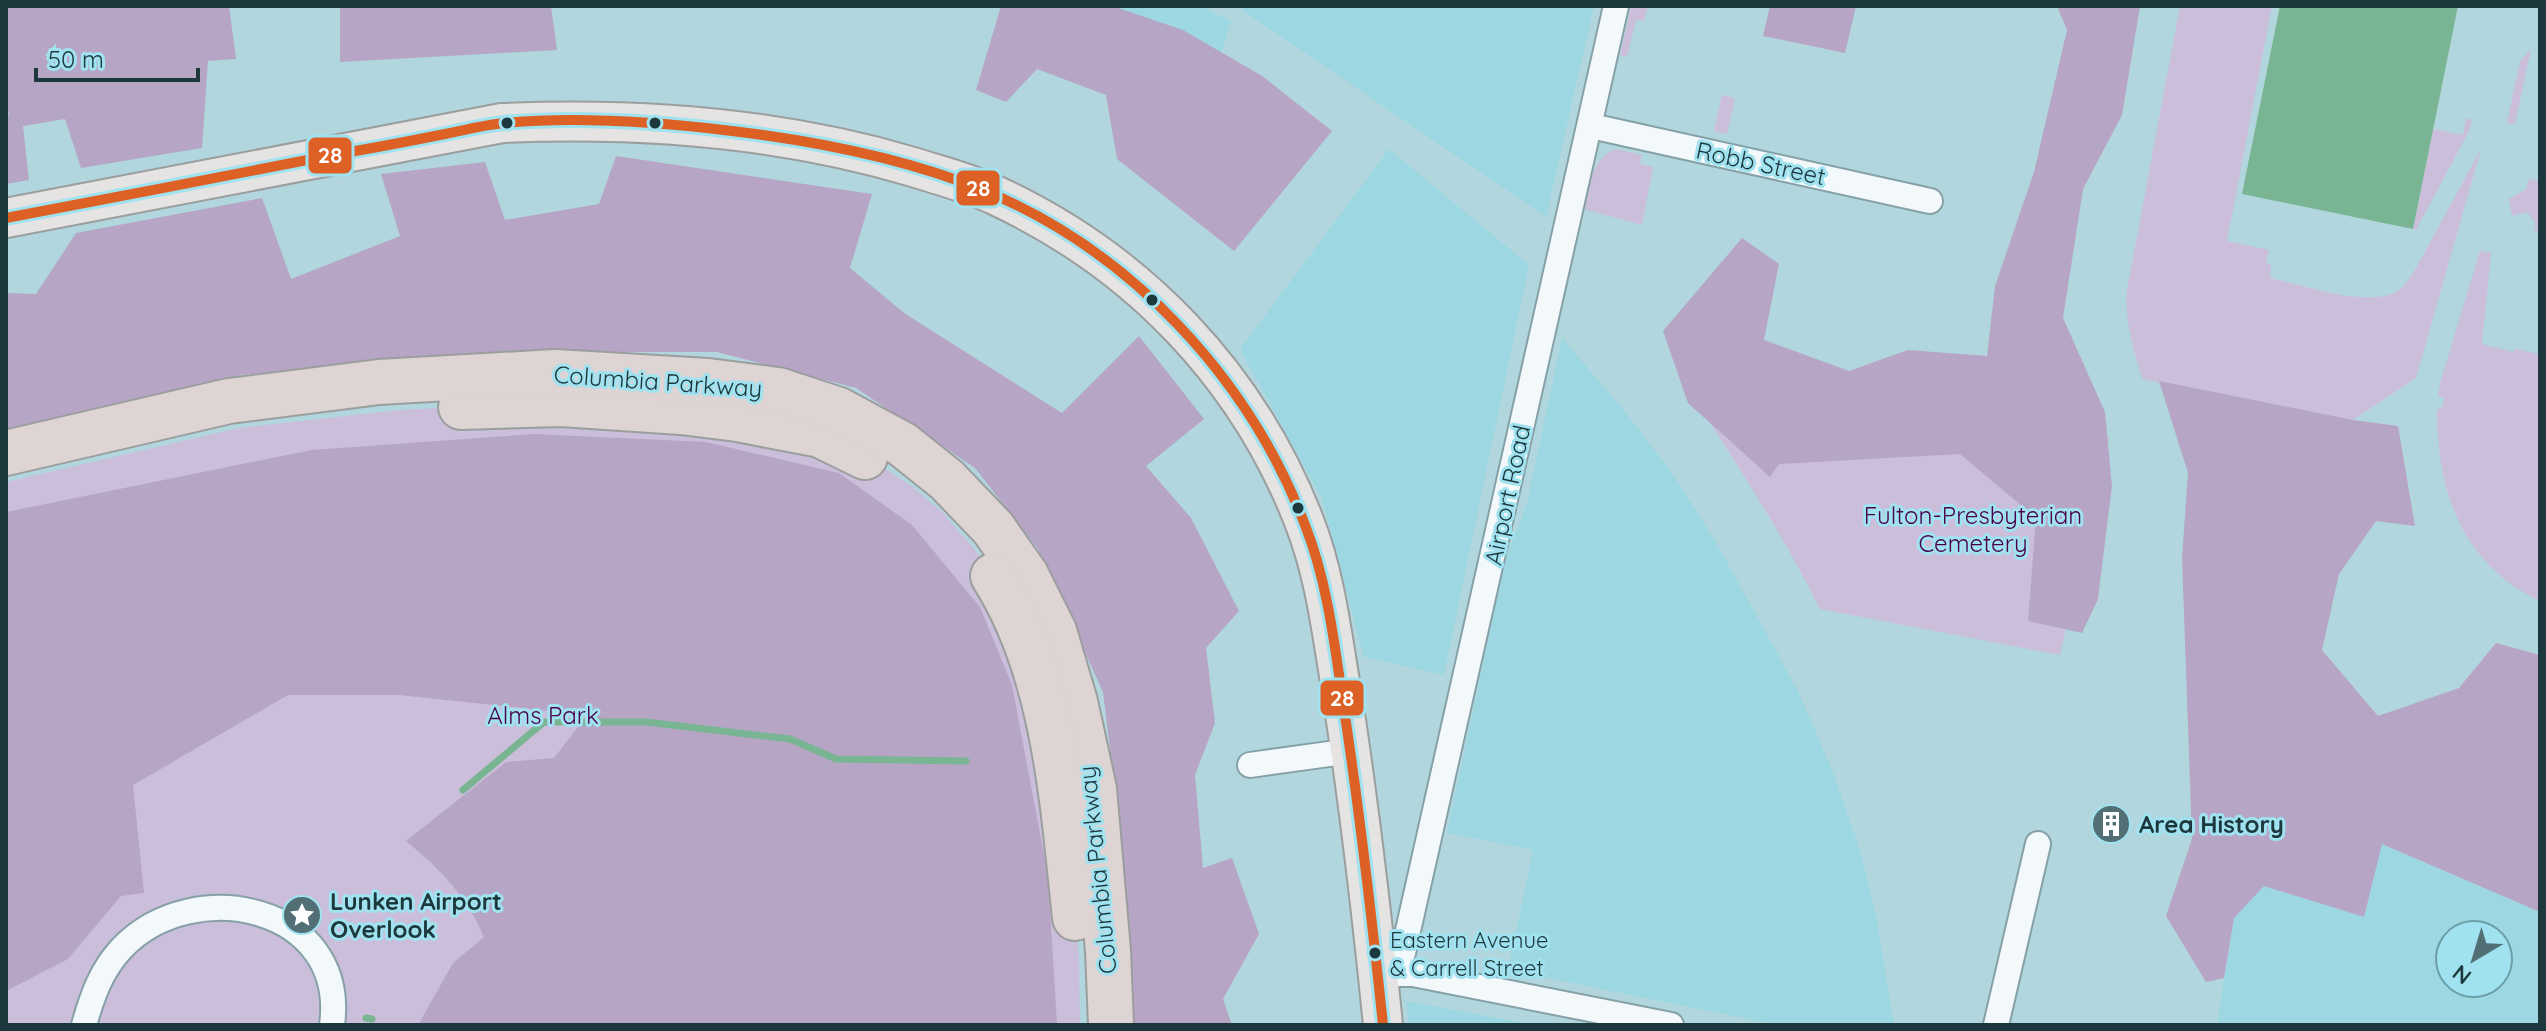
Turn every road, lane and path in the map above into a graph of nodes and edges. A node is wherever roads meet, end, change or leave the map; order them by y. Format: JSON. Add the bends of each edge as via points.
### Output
{"nodes":[{"id":1,"x":1616,"y":6,"type":"edge"},
{"id":2,"x":1591,"y":126,"type":"junction"},
{"id":3,"x":1930,"y":201,"type":"dead end"},
{"id":4,"x":6,"y":218,"type":"edge"},
{"id":5,"x":6,"y":453,"type":"edge"},
{"id":6,"x":6,"y":482,"type":"edge"},
{"id":7,"x":1351,"y":751,"type":"junction"},
{"id":8,"x":1250,"y":765,"type":"dead end"},
{"id":9,"x":2038,"y":844,"type":"dead end"},
{"id":10,"x":1378,"y":974,"type":"junction"},
{"id":11,"x":84,"y":1025,"type":"edge"},
{"id":12,"x":332,"y":1025,"type":"edge"},
{"id":13,"x":1080,"y":1025,"type":"edge"},
{"id":14,"x":1111,"y":1025,"type":"edge"},
{"id":15,"x":1383,"y":1025,"type":"edge"},
{"id":16,"x":1671,"y":1025,"type":"edge"},
{"id":17,"x":1996,"y":1025,"type":"edge"}],
"edges":[{"from":1,"to":2,"type":"street","name":"Airport Road"},
{"from":2,"to":3,"type":"street","name":"Robb Street"},
{"from":2,"to":10,"type":"street","name":"Airport Road","via":[[1403,953]]},
{"from":4,"to":7,"type":"main road","via":[[502,123],[723,128],[802,140],[967,183],[1040,217],[1121,272],[1214,362],[1233,390],[1273,454],[1305,523],[1323,580]]},
{"from":5,"to":14,"type":"highway","name":"Columbia Parkway","via":[[229,401],[379,382],[555,372],[778,390],[839,410],[902,444],[947,480],[993,528],[1026,575],[1054,631],[1094,789]]},
{"from":6,"to":13,"type":"highway","name":"Columbia Parkway","via":[[239,428],[477,406],[561,404],[737,419],[820,435],[869,458],[943,513],[977,552],[1005,595],[1027,649],[1047,710],[1060,788],[1079,956]]},
{"from":7,"to":8,"type":"street"},
{"from":7,"to":10,"type":"main road"},
{"from":9,"to":17,"type":"street"},
{"from":10,"to":15,"type":"main road"},
{"from":10,"to":16,"type":"street","via":[[1413,974]]},
{"from":11,"to":12,"type":"street","via":[[104,972],[122,948],[172,915],[225,907],[271,919],[303,937],[328,968]]}]}
